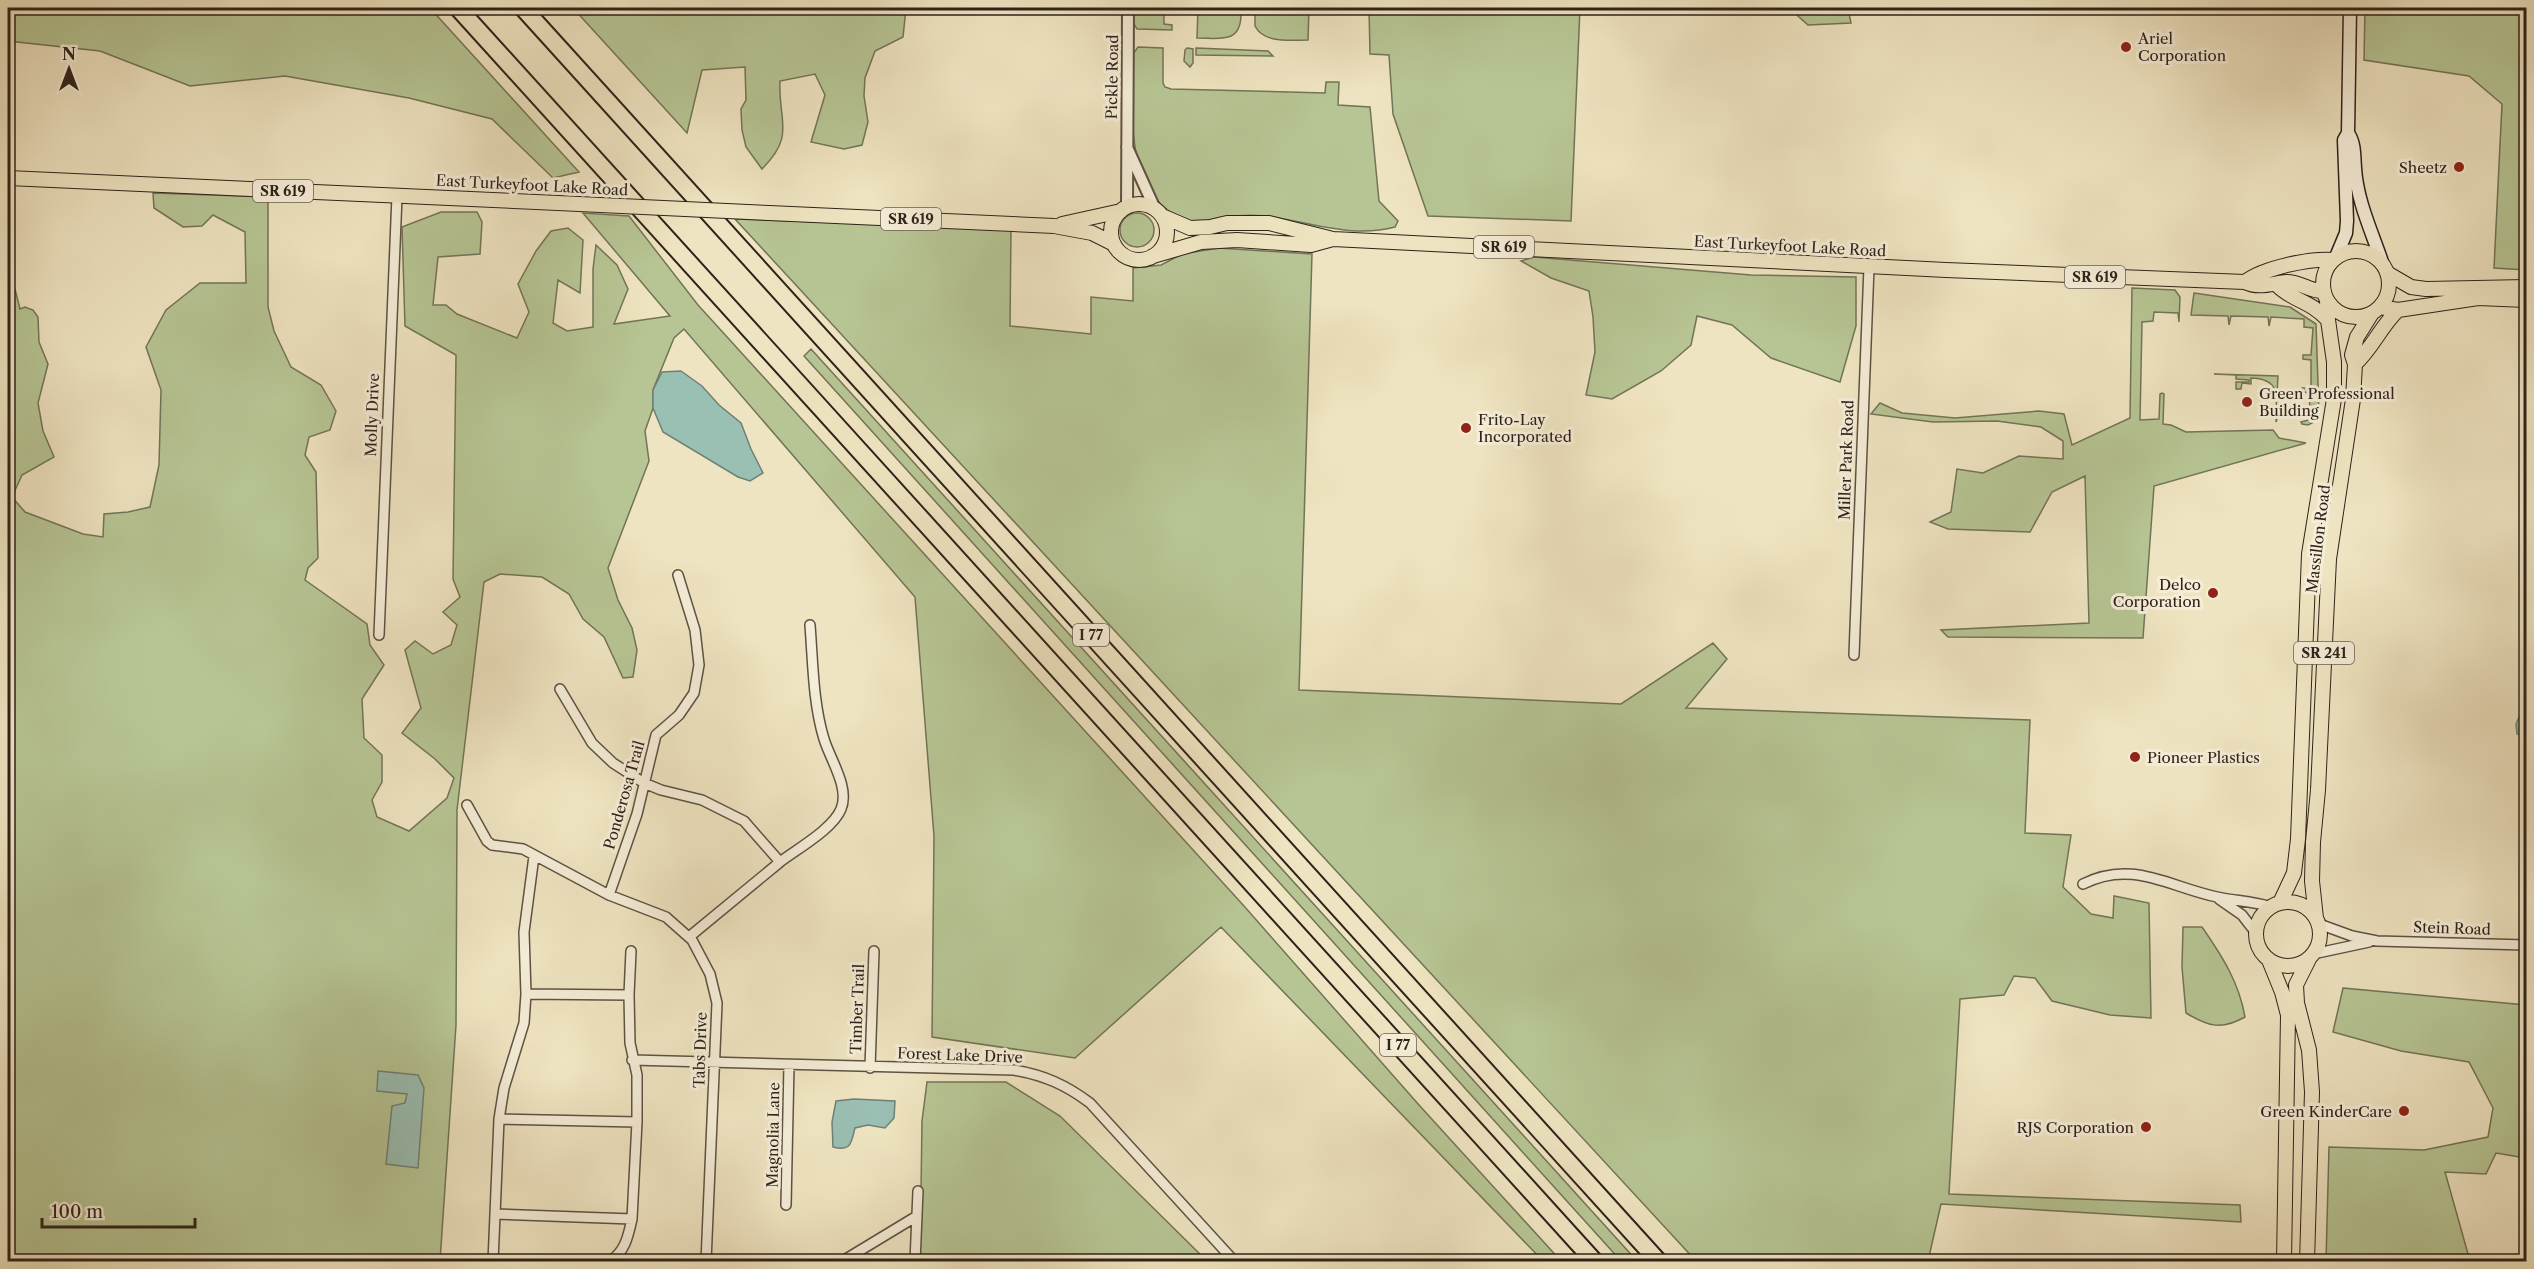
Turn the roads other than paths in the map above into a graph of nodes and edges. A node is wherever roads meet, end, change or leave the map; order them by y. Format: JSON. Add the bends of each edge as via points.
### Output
{"nodes":[{"id":1,"x":458,"y":8,"type":"edge"},
{"id":2,"x":523,"y":8,"type":"edge"},
{"id":3,"x":1128,"y":8,"type":"edge"},
{"id":4,"x":2350,"y":8,"type":"edge"},
{"id":5,"x":2348,"y":133,"type":"junction"},
{"id":6,"x":1127,"y":147,"type":"junction"},
{"id":7,"x":8,"y":178,"type":"edge"},
{"id":8,"x":398,"y":196,"type":"junction"},
{"id":9,"x":1124,"y":209,"type":"junction"},
{"id":10,"x":1158,"y":212,"type":"junction"},
{"id":11,"x":1054,"y":226,"type":"junction"},
{"id":12,"x":1333,"y":239,"type":"junction"},
{"id":13,"x":1114,"y":244,"type":"junction"},
{"id":14,"x":1153,"y":256,"type":"junction"},
{"id":15,"x":2335,"y":259,"type":"junction"},
{"id":16,"x":1869,"y":267,"type":"junction"},
{"id":17,"x":2384,"y":268,"type":"junction"},
{"id":18,"x":2245,"y":282,"type":"junction"},
{"id":19,"x":2277,"y":285,"type":"junction"},
{"id":20,"x":2526,"y":287,"type":"edge"},
{"id":21,"x":2326,"y":296,"type":"junction"},
{"id":22,"x":2526,"y":300,"type":"edge"},
{"id":23,"x":2376,"y":310,"type":"junction"},
{"id":24,"x":2398,"y":310,"type":"junction"},
{"id":25,"x":2328,"y":320,"type":"junction"},
{"id":26,"x":2355,"y":364,"type":"junction"},
{"id":27,"x":678,"y":575,"type":"dead end"},
{"id":28,"x":810,"y":625,"type":"dead end"},
{"id":29,"x":379,"y":634,"type":"dead end"},
{"id":30,"x":1854,"y":655,"type":"dead end"},
{"id":31,"x":560,"y":689,"type":"dead end"},
{"id":32,"x":644,"y":783,"type":"junction"},
{"id":33,"x":467,"y":805,"type":"dead end"},
{"id":34,"x":534,"y":856,"type":"junction"},
{"id":35,"x":780,"y":862,"type":"junction"},
{"id":36,"x":2083,"y":884,"type":"dead end"},
{"id":37,"x":609,"y":895,"type":"junction"},
{"id":38,"x":2217,"y":897,"type":"junction"},
{"id":39,"x":2276,"y":905,"type":"junction"},
{"id":40,"x":2317,"y":921,"type":"junction"},
{"id":41,"x":2256,"y":933,"type":"junction"},
{"id":42,"x":689,"y":937,"type":"junction"},
{"id":43,"x":2377,"y":941,"type":"junction"},
{"id":44,"x":2526,"y":945,"type":"edge"},
{"id":45,"x":631,"y":951,"type":"dead end"},
{"id":46,"x":874,"y":951,"type":"dead end"},
{"id":47,"x":2311,"y":956,"type":"junction"},
{"id":48,"x":2269,"y":960,"type":"junction"},
{"id":49,"x":526,"y":994,"type":"junction"},
{"id":50,"x":629,"y":995,"type":"junction"},
{"id":51,"x":632,"y":1060,"type":"junction"},
{"id":52,"x":715,"y":1062,"type":"junction"},
{"id":53,"x":789,"y":1065,"type":"junction"},
{"id":54,"x":870,"y":1068,"type":"junction"},
{"id":55,"x":500,"y":1119,"type":"junction"},
{"id":56,"x":637,"y":1122,"type":"junction"},
{"id":57,"x":918,"y":1191,"type":"dead end"},
{"id":58,"x":786,"y":1205,"type":"dead end"},
{"id":59,"x":495,"y":1214,"type":"junction"},
{"id":60,"x":917,"y":1216,"type":"junction"},
{"id":61,"x":632,"y":1219,"type":"junction"},
{"id":62,"x":493,"y":1262,"type":"edge"},
{"id":63,"x":609,"y":1262,"type":"edge"},
{"id":64,"x":706,"y":1262,"type":"edge"},
{"id":65,"x":841,"y":1262,"type":"edge"},
{"id":66,"x":915,"y":1262,"type":"edge"},
{"id":67,"x":1234,"y":1262,"type":"edge"},
{"id":68,"x":1595,"y":1262,"type":"edge"},
{"id":69,"x":1659,"y":1262,"type":"edge"},
{"id":70,"x":2284,"y":1262,"type":"edge"},
{"id":71,"x":2307,"y":1262,"type":"edge"}],
"edges":[{"from":1,"to":68,"type":"highway","number":"I 77"},
{"from":2,"to":69,"type":"highway","number":"I 77"},
{"from":3,"to":6,"type":"street","name":"Pickle Road"},
{"from":4,"to":5,"type":"main road"},
{"from":5,"to":15,"type":"main road","via":[[2344,140],[2346,232]]},
{"from":5,"to":17,"type":"main road","via":[[2353,140],[2361,202]]},
{"from":6,"to":9,"type":"street","name":"Pickle Road"},
{"from":6,"to":10,"type":"street","name":"Pickle Road"},
{"from":7,"to":8,"type":"main road","name":"East Turkeyfoot Lake Road","number":"SR 619"},
{"from":8,"to":11,"type":"main road","name":"East Turkeyfoot Lake Road","number":"SR 619","bridge":true},
{"from":8,"to":29,"type":"street","name":"Molly Drive"},
{"from":9,"to":10,"type":"main road","via":[[1138,204]]},
{"from":9,"to":11,"type":"main road","name":"East Turkeyfoot Lake Road"},
{"from":9,"to":13,"type":"main road","via":[[1112,226]]},
{"from":10,"to":12,"type":"main road","name":"East Turkeyfoot Lake Road","via":[[1190,228],[1269,223]]},
{"from":10,"to":14,"type":"main road","via":[[1166,224],[1165,242]]},
{"from":11,"to":13,"type":"main road","name":"East Turkeyfoot Lake Road","via":[[1092,232]]},
{"from":12,"to":14,"type":"main road","name":"East Turkeyfoot Lake Road","via":[[1311,245],[1201,242]]},
{"from":12,"to":16,"type":"main road","name":"East Turkeyfoot Lake Road","number":"SR 619"},
{"from":13,"to":14,"type":"main road","via":[[1127,257]]},
{"from":15,"to":17,"type":"main road","via":[[2356,250],[2366,252]]},
{"from":15,"to":18,"type":"main road","name":"East Turkeyfoot Lake Road","number":"SR 619","via":[[2319,259],[2255,275]]},
{"from":15,"to":21,"type":"main road","via":[[2325,272]]},
{"from":16,"to":18,"type":"main road","name":"East Turkeyfoot Lake Road","number":"SR 619"},
{"from":16,"to":30,"type":"street","name":"Miller Park Road"},
{"from":17,"to":20,"type":"main road","via":[[2411,286],[2426,289]]},
{"from":17,"to":23,"type":"main road","via":[[2389,290]]},
{"from":18,"to":19,"type":"main road","name":"East Turkeyfoot Lake Road","number":"SR 619"},
{"from":19,"to":21,"type":"main road","name":"East Turkeyfoot Lake Road","number":"SR 619","via":[[2304,285]]},
{"from":19,"to":25,"type":"main road","via":[[2319,310]]},
{"from":21,"to":23,"type":"main road","via":[[2342,314],[2352,317]]},
{"from":21,"to":25,"type":"main road","name":"Massillon Road","number":"SR 241"},
{"from":22,"to":24,"type":"main road","via":[[2478,298]]},
{"from":23,"to":24,"type":"main road"},
{"from":23,"to":26,"type":"main road","name":"Massillon Road","number":"SR 241","via":[[2357,337],[2352,355]]},
{"from":24,"to":26,"type":"main road"},
{"from":25,"to":39,"type":"main road","name":"Massillon Road","number":"SR 241","via":[[2334,399],[2309,554],[2296,862]]},
{"from":26,"to":40,"type":"main road","name":"Massillon Road","number":"SR 241","via":[[2329,559],[2313,842]]},
{"from":27,"to":32,"type":"street","name":"Ponderosa Trail","via":[[695,630],[699,665],[694,693],[679,715],[657,735]]},
{"from":28,"to":35,"type":"street","via":[[816,704],[842,792],[842,807],[835,820]]},
{"from":31,"to":32,"type":"street","via":[[592,743],[613,763]]},
{"from":32,"to":35,"type":"street","via":[[724,809],[744,821]]},
{"from":32,"to":37,"type":"street","name":"Ponderosa Trail"},
{"from":33,"to":34,"type":"street","name":"Tabs Drive","via":[[492,845],[523,849]]},
{"from":34,"to":37,"type":"street","name":"Tabs Drive"},
{"from":34,"to":49,"type":"street","via":[[524,932]]},
{"from":35,"to":42,"type":"street"},
{"from":36,"to":38,"type":"street","via":[[2102,874],[2136,874]]},
{"from":37,"to":42,"type":"street","name":"Tabs Drive","via":[[666,917]]},
{"from":38,"to":39,"type":"street"},
{"from":38,"to":41,"type":"street","via":[[2242,915]]},
{"from":39,"to":40,"type":"main road","via":[[2301,905],[2311,910]]},
{"from":39,"to":41,"type":"main road","number":"SR 241","via":[[2263,914]]},
{"from":40,"to":43,"type":"street","name":"Stein Road","via":[[2352,936]]},
{"from":40,"to":47,"type":"main road","number":"SR 241","via":[[2320,941]]},
{"from":41,"to":48,"type":"main road"},
{"from":42,"to":52,"type":"street","name":"Tabs Drive","via":[[710,974],[717,1003]]},
{"from":43,"to":44,"type":"street","name":"Stein Road"},
{"from":43,"to":47,"type":"street","name":"Stein Road","via":[[2345,945]]},
{"from":45,"to":50,"type":"street"},
{"from":46,"to":54,"type":"street","name":"Timber Trail"},
{"from":47,"to":48,"type":"main road","via":[[2289,966]]},
{"from":47,"to":71,"type":"main road","number":"SR 241","via":[[2296,985],[2296,1003],[2309,1050],[2312,1092]]},
{"from":48,"to":70,"type":"main road","via":[[2288,1015]]},
{"from":49,"to":50,"type":"street"},
{"from":49,"to":55,"type":"street","via":[[524,1023],[504,1088]]},
{"from":50,"to":51,"type":"street"},
{"from":51,"to":52,"type":"street","name":"Forest Lake Drive"},
{"from":51,"to":56,"type":"street","via":[[637,1075]]},
{"from":52,"to":53,"type":"street","name":"Forest Lake Drive"},
{"from":52,"to":64,"type":"street","name":"Tabs Drive"},
{"from":53,"to":54,"type":"street","name":"Forest Lake Drive"},
{"from":53,"to":58,"type":"street","name":"Magnolia Lane"},
{"from":54,"to":67,"type":"street","name":"Forest Lake Drive","via":[[1014,1070],[1041,1075],[1069,1087],[1090,1103]]},
{"from":55,"to":56,"type":"street"},
{"from":55,"to":59,"type":"street"},
{"from":56,"to":61,"type":"street"},
{"from":57,"to":60,"type":"street"},
{"from":59,"to":61,"type":"street"},
{"from":59,"to":62,"type":"street"},
{"from":60,"to":65,"type":"street"},
{"from":60,"to":66,"type":"street"},
{"from":61,"to":63,"type":"street","via":[[627,1242]]}]}
